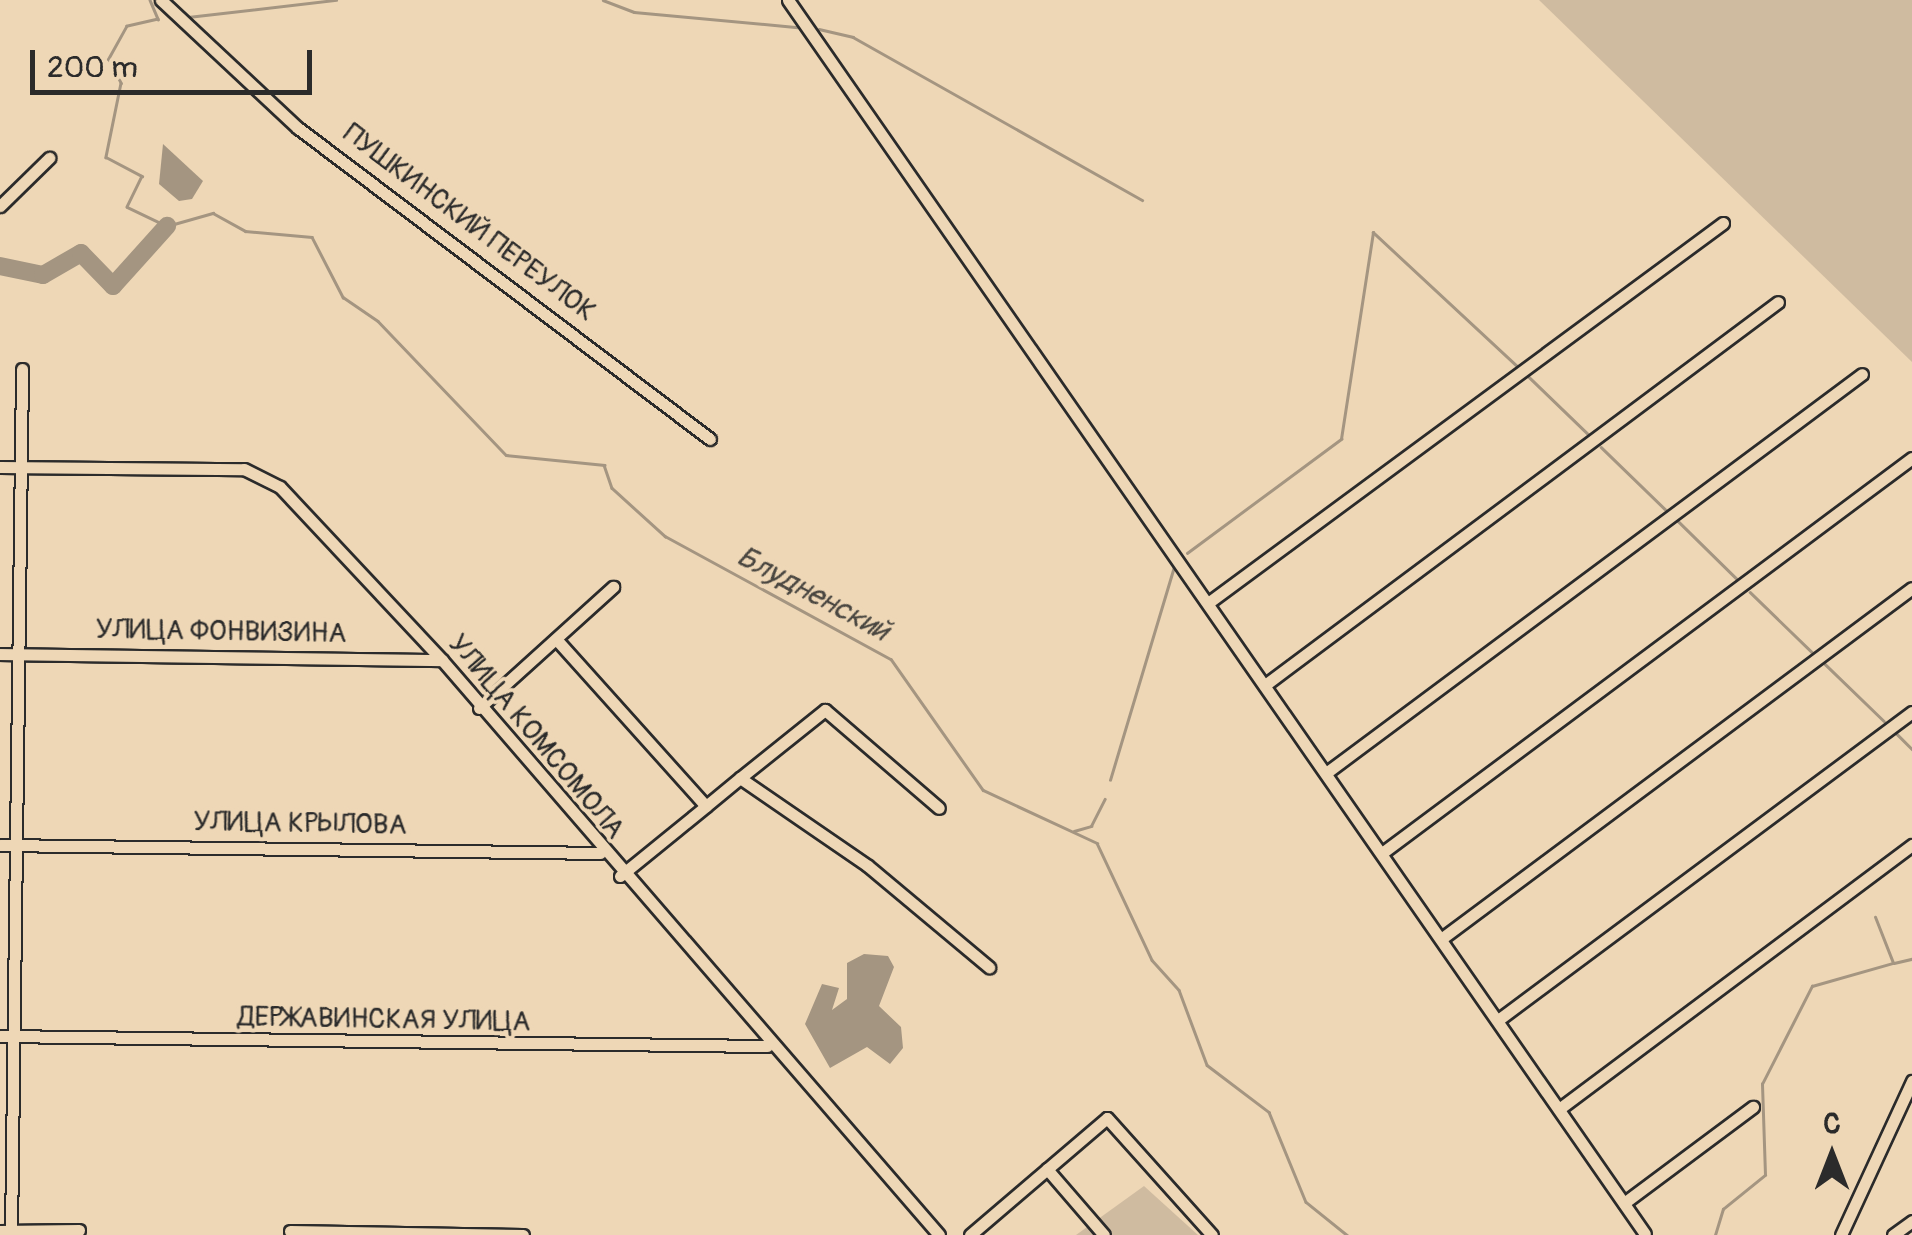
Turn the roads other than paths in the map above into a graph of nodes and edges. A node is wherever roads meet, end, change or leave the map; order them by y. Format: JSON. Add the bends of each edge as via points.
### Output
{"nodes":[{"id":1,"x":161,"y":0,"type":"edge"},
{"id":2,"x":788,"y":0,"type":"edge"},
{"id":3,"x":49,"y":158,"type":"dead end"},
{"id":4,"x":0,"y":206,"type":"edge"},
{"id":5,"x":1723,"y":223,"type":"dead end"},
{"id":6,"x":1778,"y":302,"type":"dead end"},
{"id":7,"x":22,"y":369,"type":"dead end"},
{"id":8,"x":1862,"y":374,"type":"dead end"},
{"id":9,"x":710,"y":439,"type":"dead end"},
{"id":10,"x":1912,"y":458,"type":"edge"},
{"id":11,"x":0,"y":466,"type":"edge"},
{"id":12,"x":20,"y":466,"type":"junction"},
{"id":13,"x":613,"y":587,"type":"dead end"},
{"id":14,"x":1912,"y":588,"type":"edge"},
{"id":15,"x":1208,"y":603,"type":"junction"},
{"id":16,"x":556,"y":639,"type":"junction"},
{"id":17,"x":0,"y":654,"type":"edge"},
{"id":18,"x":18,"y":654,"type":"junction"},
{"id":19,"x":442,"y":660,"type":"junction"},
{"id":20,"x":1265,"y":686,"type":"junction"},
{"id":21,"x":479,"y":708,"type":"junction"},
{"id":22,"x":1912,"y":712,"type":"edge"},
{"id":23,"x":1326,"y":773,"type":"junction"},
{"id":24,"x":740,"y":778,"type":"junction"},
{"id":25,"x":706,"y":806,"type":"junction"},
{"id":26,"x":939,"y":808,"type":"dead end"},
{"id":27,"x":1912,"y":845,"type":"edge"},
{"id":28,"x":0,"y":846,"type":"edge"},
{"id":29,"x":16,"y":846,"type":"junction"},
{"id":30,"x":600,"y":853,"type":"junction"},
{"id":31,"x":1382,"y":853,"type":"junction"},
{"id":32,"x":620,"y":876,"type":"junction"},
{"id":33,"x":1441,"y":939,"type":"junction"},
{"id":34,"x":989,"y":967,"type":"dead end"},
{"id":35,"x":1498,"y":1020,"type":"junction"},
{"id":36,"x":0,"y":1036,"type":"edge"},
{"id":37,"x":16,"y":1037,"type":"junction"},
{"id":38,"x":767,"y":1046,"type":"junction"},
{"id":39,"x":1912,"y":1081,"type":"edge"},
{"id":40,"x":1753,"y":1107,"type":"dead end"},
{"id":41,"x":1559,"y":1109,"type":"junction"},
{"id":42,"x":1047,"y":1169,"type":"junction"},
{"id":43,"x":1624,"y":1203,"type":"junction"},
{"id":44,"x":1912,"y":1221,"type":"edge"},
{"id":45,"x":80,"y":1230,"type":"dead end"},
{"id":46,"x":290,"y":1231,"type":"dead end"},
{"id":47,"x":8,"y":1232,"type":"edge"},
{"id":48,"x":1645,"y":1234,"type":"edge"},
{"id":49,"x":523,"y":1235,"type":"edge"},
{"id":50,"x":938,"y":1235,"type":"edge"},
{"id":51,"x":970,"y":1235,"type":"edge"},
{"id":52,"x":1104,"y":1235,"type":"edge"},
{"id":53,"x":1212,"y":1235,"type":"edge"},
{"id":54,"x":1841,"y":1235,"type":"edge"},
{"id":55,"x":1893,"y":1235,"type":"edge"}],
"edges":[{"from":1,"to":9,"type":"street","name":"ПУШКИНСКИЙ ПЕРЕУЛОК","via":[[298,128]]},
{"from":2,"to":15,"type":"street"},
{"from":3,"to":4,"type":"street"},
{"from":5,"to":15,"type":"street"},
{"from":6,"to":20,"type":"street"},
{"from":7,"to":12,"type":"street"},
{"from":8,"to":23,"type":"street"},
{"from":10,"to":31,"type":"street"},
{"from":11,"to":12,"type":"street","name":"УЛИЦА КОМСОМОЛА"},
{"from":12,"to":18,"type":"street"},
{"from":12,"to":19,"type":"street","name":"УЛИЦА КОМСОМОЛА","via":[[262,474]]},
{"from":13,"to":16,"type":"street"},
{"from":14,"to":33,"type":"street"},
{"from":15,"to":20,"type":"street"},
{"from":16,"to":21,"type":"street"},
{"from":16,"to":25,"type":"street"},
{"from":17,"to":18,"type":"street","name":"УЛИЦА ФОНВИЗИНА"},
{"from":18,"to":19,"type":"street","name":"УЛИЦА ФОНВИЗИНА"},
{"from":18,"to":29,"type":"street"},
{"from":19,"to":21,"type":"street","name":"УЛИЦА КОМСОМОЛА"},
{"from":20,"to":23,"type":"street"},
{"from":21,"to":30,"type":"street","name":"УЛИЦА КОМСОМОЛА"},
{"from":22,"to":35,"type":"street"},
{"from":23,"to":31,"type":"street"},
{"from":24,"to":25,"type":"street"},
{"from":24,"to":26,"type":"street","via":[[824,710]]},
{"from":24,"to":34,"type":"street","via":[[868,866]]},
{"from":25,"to":32,"type":"street"},
{"from":27,"to":41,"type":"street"},
{"from":28,"to":29,"type":"street","name":"УЛИЦА КРЫЛОВА"},
{"from":29,"to":30,"type":"street","name":"УЛИЦА КРЫЛОВА"},
{"from":29,"to":37,"type":"street"},
{"from":30,"to":32,"type":"street","name":"УЛИЦА КОМСОМОЛА"},
{"from":31,"to":33,"type":"street"},
{"from":32,"to":38,"type":"street","name":"УЛИЦА КОМСОМОЛА"},
{"from":33,"to":35,"type":"street"},
{"from":35,"to":41,"type":"street"},
{"from":36,"to":37,"type":"street","name":"ДЕРЖАВИНСКАЯ УЛИЦА"},
{"from":37,"to":38,"type":"street","name":"ДЕРЖАВИНСКАЯ УЛИЦА"},
{"from":37,"to":47,"type":"street"},
{"from":38,"to":50,"type":"street","name":"УЛИЦА КОМСОМОЛА"},
{"from":39,"to":54,"type":"street"},
{"from":40,"to":43,"type":"street"},
{"from":41,"to":43,"type":"street"},
{"from":42,"to":51,"type":"street"},
{"from":42,"to":52,"type":"street"},
{"from":42,"to":53,"type":"street","via":[[1107,1118]]},
{"from":43,"to":48,"type":"street"},
{"from":44,"to":55,"type":"street"},
{"from":45,"to":47,"type":"street"},
{"from":46,"to":49,"type":"street"}]}
